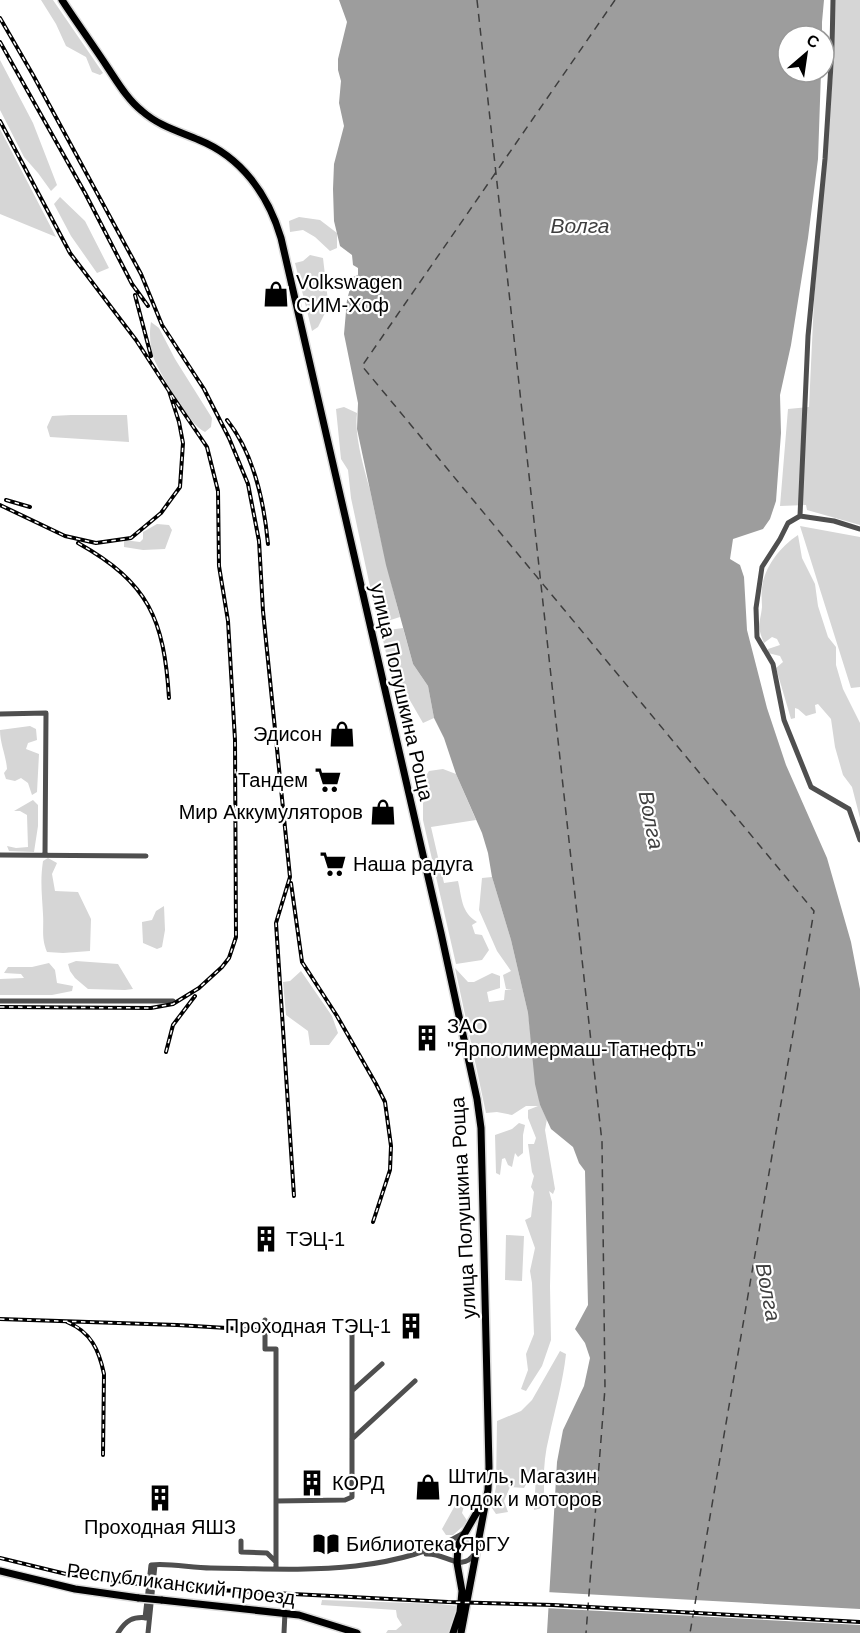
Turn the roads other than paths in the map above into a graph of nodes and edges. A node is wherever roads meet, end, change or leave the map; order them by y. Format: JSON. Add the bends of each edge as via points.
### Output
{"nodes":[{"id":1,"x":62,"y":0,"type":"edge"},
{"id":2,"x":833,"y":0,"type":"edge"},
{"id":3,"x":800,"y":516,"type":"junction"},
{"id":4,"x":860,"y":529,"type":"edge"},
{"id":5,"x":0,"y":714,"type":"edge"},
{"id":6,"x":860,"y":840,"type":"edge"},
{"id":7,"x":0,"y":855,"type":"edge"},
{"id":8,"x":45,"y":855,"type":"junction"},
{"id":9,"x":146,"y":856,"type":"dead end"},
{"id":10,"x":0,"y":1001,"type":"edge"},
{"id":11,"x":173,"y":1001,"type":"dead end"},
{"id":12,"x":266,"y":1320,"type":"dead end"},
{"id":13,"x":352,"y":1333,"type":"dead end"},
{"id":14,"x":382,"y":1364,"type":"dead end"},
{"id":15,"x":415,"y":1382,"type":"dead end"},
{"id":16,"x":353,"y":1390,"type":"junction"},
{"id":17,"x":352,"y":1439,"type":"junction"},
{"id":18,"x":488,"y":1490,"type":"junction"},
{"id":19,"x":276,"y":1501,"type":"junction"},
{"id":20,"x":462,"y":1537,"type":"junction"},
{"id":21,"x":241,"y":1541,"type":"dead end"},
{"id":22,"x":475,"y":1553,"type":"junction"},
{"id":23,"x":415,"y":1555,"type":"junction"},
{"id":24,"x":457,"y":1563,"type":"junction"},
{"id":25,"x":276,"y":1566,"type":"junction"},
{"id":26,"x":0,"y":1571,"type":"edge"},
{"id":27,"x":285,"y":1612,"type":"junction"},
{"id":28,"x":147,"y":1618,"type":"junction"},
{"id":29,"x":455,"y":1632,"type":"edge"},
{"id":30,"x":118,"y":1633,"type":"edge"},
{"id":31,"x":148,"y":1633,"type":"edge"},
{"id":32,"x":284,"y":1633,"type":"edge"},
{"id":33,"x":357,"y":1633,"type":"edge"}],
"edges":[{"from":1,"to":18,"type":"main road","name":"улица Полушкина Роща","via":[[135,105],[156,122],[211,145],[237,164],[259,188],[278,228],[477,1099]]},
{"from":2,"to":3,"type":"street","via":[[825,159],[808,336]]},
{"from":3,"to":4,"type":"street"},
{"from":3,"to":6,"type":"street","via":[[788,523],[762,567],[756,608],[757,638],[773,664],[784,720],[812,787],[849,809]]},
{"from":5,"to":8,"type":"street","via":[[46,713]]},
{"from":7,"to":8,"type":"street"},
{"from":8,"to":9,"type":"street"},
{"from":10,"to":11,"type":"street"},
{"from":12,"to":19,"type":"street","via":[[265,1349],[276,1349]]},
{"from":13,"to":16,"type":"street"},
{"from":14,"to":16,"type":"street"},
{"from":15,"to":17,"type":"street"},
{"from":16,"to":17,"type":"street"},
{"from":17,"to":19,"type":"street","via":[[352,1497]]},
{"from":18,"to":20,"type":"main road","name":"улица Полушкина Роща"},
{"from":18,"to":22,"type":"main road","name":"улица Полушкина Роща"},
{"from":19,"to":25,"type":"street"},
{"from":20,"to":22,"type":"street"},
{"from":20,"to":23,"type":"street","name":"улица Полушкина Роща"},
{"from":20,"to":24,"type":"main road"},
{"from":21,"to":25,"type":"street","via":[[241,1552],[267,1553]]},
{"from":22,"to":24,"type":"street","via":[[470,1560]]},
{"from":22,"to":29,"type":"main road","name":"улица Полушкина Роща"},
{"from":23,"to":24,"type":"street","name":"улица Полушкина Роща","via":[[431,1553]]},
{"from":23,"to":25,"type":"street","name":"улица Полушкина Роща","via":[[373,1564]]},
{"from":24,"to":29,"type":"main road","via":[[462,1591]]},
{"from":25,"to":28,"type":"street","name":"улица Полушкина Роща","via":[[153,1565]]},
{"from":26,"to":27,"type":"main road","name":"Республиканский проезд","bridge":true,"via":[[63,1587],[138,1598]]},
{"from":27,"to":32,"type":"street"},
{"from":27,"to":33,"type":"main road","name":"Республиканский проезд"},
{"from":28,"to":30,"type":"street","via":[[129,1619]]},
{"from":28,"to":31,"type":"street"}]}
